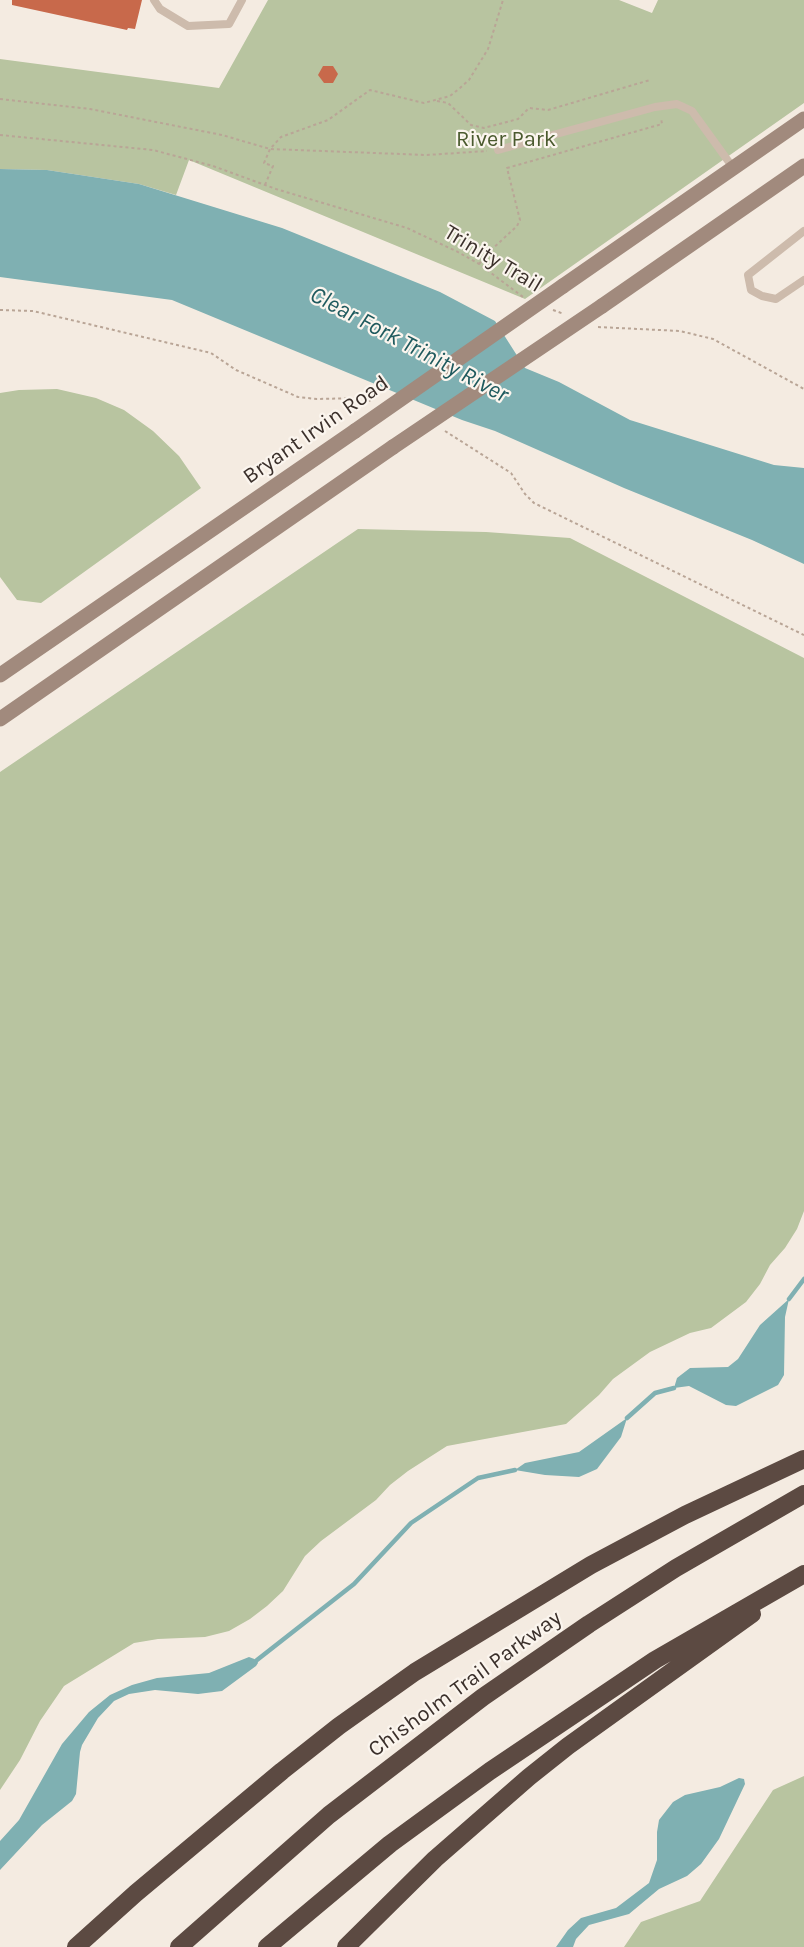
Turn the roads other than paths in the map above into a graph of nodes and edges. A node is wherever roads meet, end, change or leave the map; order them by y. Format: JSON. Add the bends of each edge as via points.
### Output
{"nodes":[{"id":1,"x":154,"y":0,"type":"edge"},
{"id":2,"x":242,"y":0,"type":"edge"},
{"id":3,"x":804,"y":119,"type":"edge"},
{"id":4,"x":498,"y":150,"type":"road end"},
{"id":5,"x":804,"y":165,"type":"edge"},
{"id":6,"x":734,"y":169,"type":"junction"},
{"id":7,"x":804,"y":231,"type":"edge"},
{"id":8,"x":804,"y":280,"type":"edge"},
{"id":9,"x":0,"y":675,"type":"edge"},
{"id":10,"x":0,"y":718,"type":"edge"},
{"id":11,"x":804,"y":1460,"type":"edge"},
{"id":12,"x":804,"y":1494,"type":"edge"},
{"id":13,"x":804,"y":1575,"type":"edge"},
{"id":14,"x":76,"y":1947,"type":"edge"},
{"id":15,"x":179,"y":1947,"type":"edge"},
{"id":16,"x":267,"y":1947,"type":"edge"},
{"id":17,"x":346,"y":1947,"type":"edge"}],
"edges":[{"from":1,"to":2,"type":"lane","via":[[160,9],[188,26],[229,24]]},
{"from":3,"to":6,"type":"main road","name":"Bryant Irvin Road"},
{"from":4,"to":6,"type":"lane","via":[[677,104],[692,111]]},
{"from":5,"to":10,"type":"main road","bridge":true},
{"from":6,"to":9,"type":"main road","name":"Bryant Irvin Road","bridge":true},
{"from":7,"to":8,"type":"lane","via":[[748,275],[751,290],[776,299]]},
{"from":11,"to":14,"type":"highway","via":[[591,1565],[415,1672],[273,1778]]},
{"from":12,"to":15,"type":"highway","name":"Chisholm Trail Parkway","via":[[666,1574],[483,1696],[329,1815]]},
{"from":13,"to":16,"type":"highway","via":[[655,1659],[490,1771],[390,1844]]},
{"from":13,"to":17,"type":"highway","via":[[529,1777],[435,1858]]}]}
